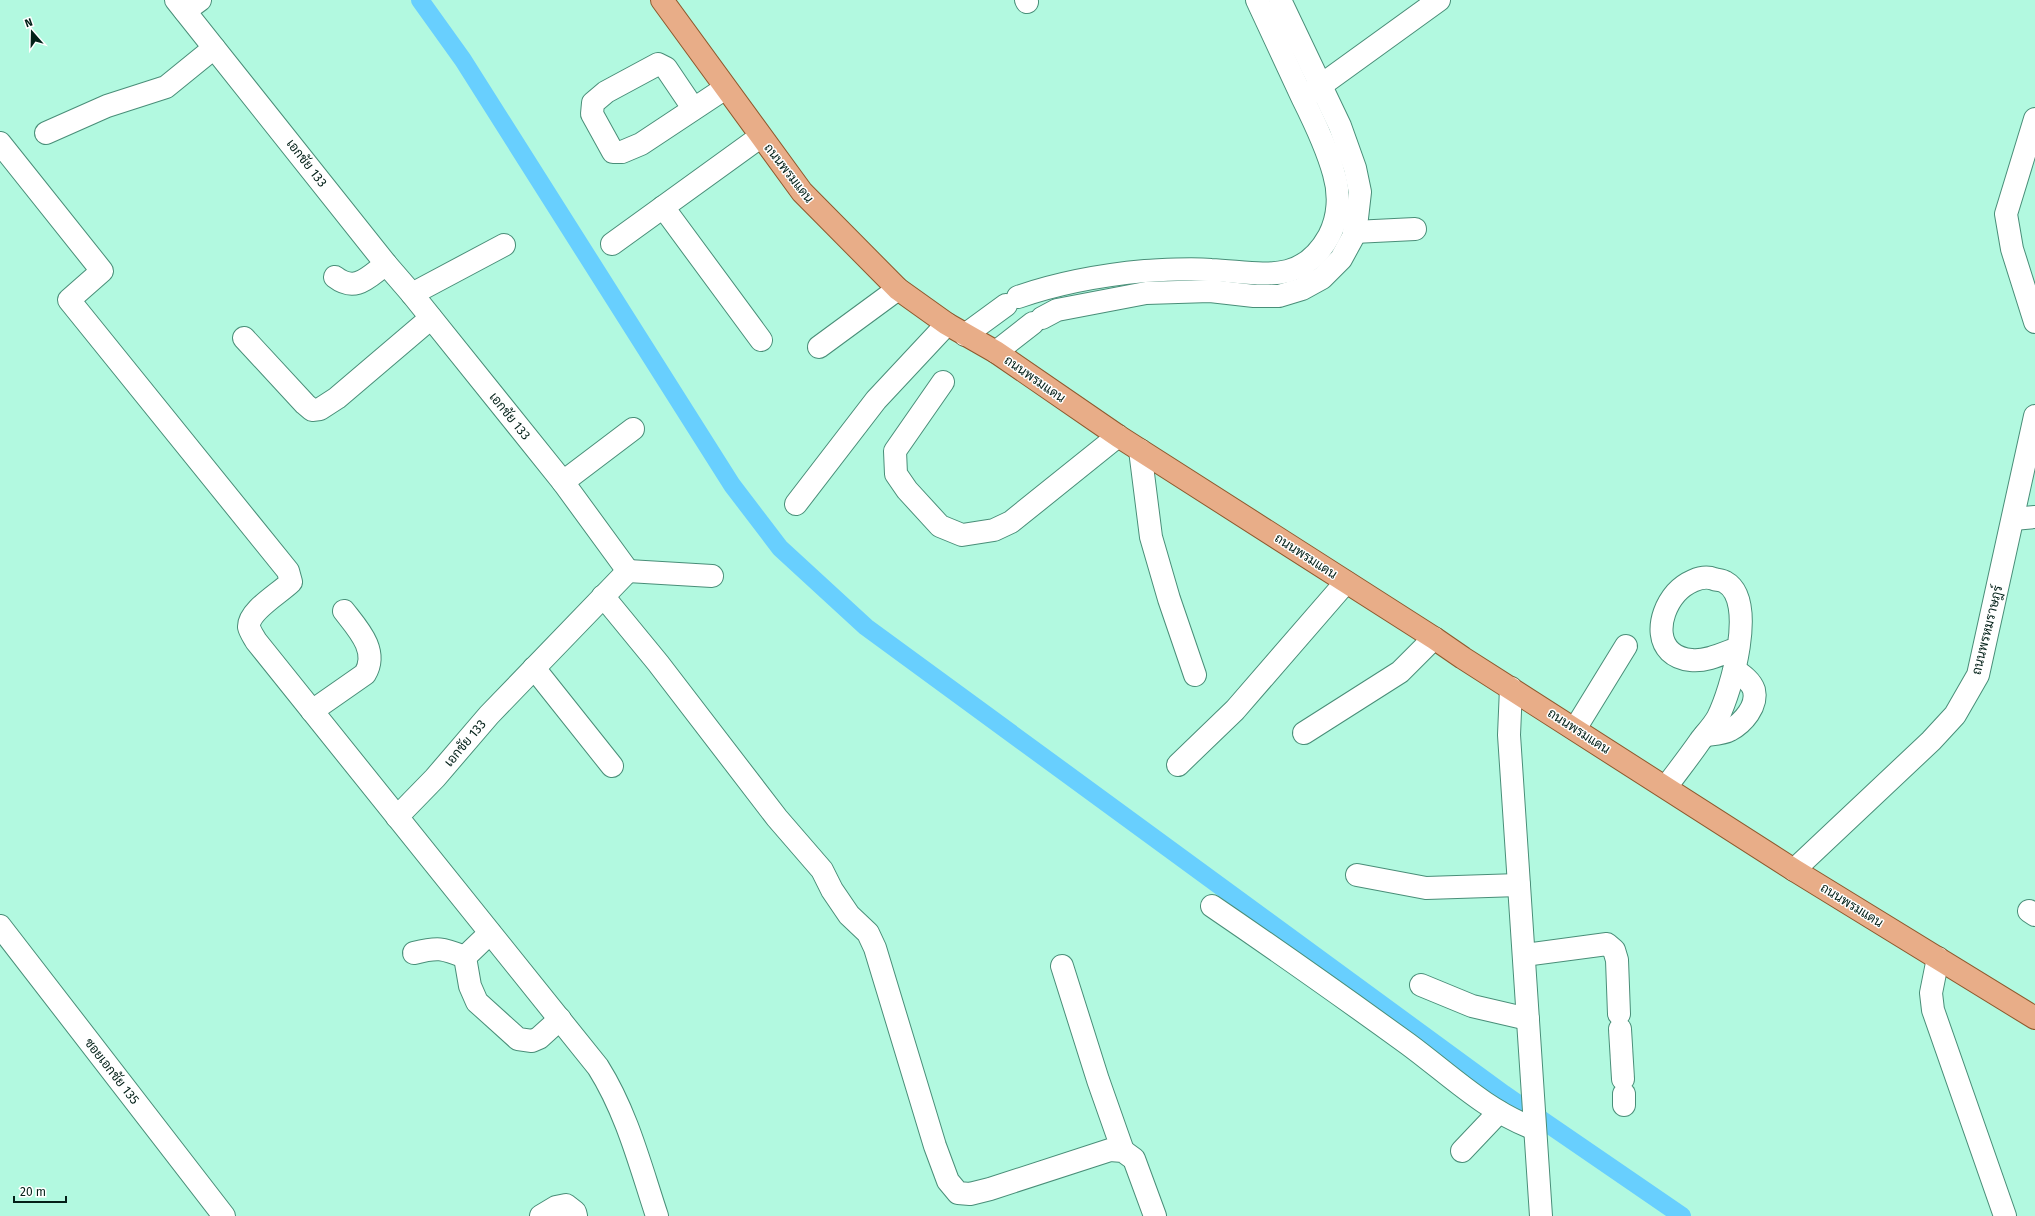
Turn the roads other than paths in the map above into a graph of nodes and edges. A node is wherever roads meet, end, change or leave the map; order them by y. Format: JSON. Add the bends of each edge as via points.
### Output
{"nodes":[{"id":1,"x":662,"y":0,"type":"edge"},
{"id":2,"x":1257,"y":0,"type":"edge"},
{"id":3,"x":1280,"y":0,"type":"edge"},
{"id":4,"x":1439,"y":0,"type":"edge"},
{"id":5,"x":187,"y":4,"type":"edge"},
{"id":6,"x":214,"y":48,"type":"junction"},
{"id":7,"x":1321,"y":86,"type":"junction"},
{"id":8,"x":724,"y":89,"type":"junction"},
{"id":9,"x":1303,"y":98,"type":"junction"},
{"id":10,"x":694,"y":108,"type":"junction"},
{"id":11,"x":2035,"y":119,"type":"edge"},
{"id":12,"x":46,"y":133,"type":"dead end"},
{"id":13,"x":760,"y":137,"type":"junction"},
{"id":14,"x":0,"y":143,"type":"edge"},
{"id":15,"x":663,"y":206,"type":"junction"},
{"id":16,"x":1415,"y":228,"type":"dead end"},
{"id":17,"x":1354,"y":232,"type":"junction"},
{"id":18,"x":612,"y":244,"type":"dead end"},
{"id":19,"x":504,"y":245,"type":"dead end"},
{"id":20,"x":386,"y":264,"type":"junction"},
{"id":21,"x":1200,"y":270,"type":"junction"},
{"id":22,"x":335,"y":277,"type":"dead end"},
{"id":23,"x":898,"y":289,"type":"junction"},
{"id":24,"x":1202,"y":291,"type":"junction"},
{"id":25,"x":412,"y":294,"type":"junction"},
{"id":26,"x":1018,"y":299,"type":"junction"},
{"id":27,"x":431,"y":318,"type":"junction"},
{"id":28,"x":1041,"y":319,"type":"junction"},
{"id":29,"x":2035,"y":322,"type":"edge"},
{"id":30,"x":956,"y":330,"type":"junction"},
{"id":31,"x":244,"y":338,"type":"dead end"},
{"id":32,"x":761,"y":340,"type":"dead end"},
{"id":33,"x":819,"y":346,"type":"dead end"},
{"id":34,"x":996,"y":352,"type":"junction"},
{"id":35,"x":943,"y":382,"type":"dead end"},
{"id":36,"x":2035,"y":416,"type":"edge"},
{"id":37,"x":633,"y":429,"type":"dead end"},
{"id":38,"x":1118,"y":436,"type":"junction"},
{"id":39,"x":1140,"y":450,"type":"junction"},
{"id":40,"x":562,"y":482,"type":"junction"},
{"id":41,"x":796,"y":504,"type":"dead end"},
{"id":42,"x":2035,"y":517,"type":"edge"},
{"id":43,"x":2013,"y":519,"type":"junction"},
{"id":44,"x":628,"y":571,"type":"junction"},
{"id":45,"x":712,"y":576,"type":"dead end"},
{"id":46,"x":1346,"y":582,"type":"junction"},
{"id":47,"x":603,"y":596,"type":"junction"},
{"id":48,"x":344,"y":611,"type":"dead end"},
{"id":49,"x":1434,"y":638,"type":"junction"},
{"id":50,"x":1626,"y":646,"type":"dead end"},
{"id":51,"x":1738,"y":648,"type":"dead end"},
{"id":52,"x":534,"y":668,"type":"junction"},
{"id":53,"x":1195,"y":675,"type":"dead end"},
{"id":54,"x":1511,"y":688,"type":"junction"},
{"id":55,"x":312,"y":711,"type":"junction"},
{"id":56,"x":1575,"y":729,"type":"junction"},
{"id":57,"x":1304,"y":733,"type":"dead end"},
{"id":58,"x":1178,"y":765,"type":"dead end"},
{"id":59,"x":612,"y":766,"type":"dead end"},
{"id":60,"x":1666,"y":788,"type":"junction"},
{"id":61,"x":397,"y":817,"type":"junction"},
{"id":62,"x":1794,"y":870,"type":"junction"},
{"id":63,"x":1357,"y":875,"type":"dead end"},
{"id":64,"x":1519,"y":885,"type":"junction"},
{"id":65,"x":1212,"y":906,"type":"dead end"},
{"id":66,"x":0,"y":926,"type":"edge"},
{"id":67,"x":490,"y":933,"type":"junction"},
{"id":68,"x":414,"y":953,"type":"dead end"},
{"id":69,"x":1524,"y":955,"type":"junction"},
{"id":70,"x":465,"y":957,"type":"junction"},
{"id":71,"x":1938,"y":958,"type":"junction"},
{"id":72,"x":1062,"y":966,"type":"dead end"},
{"id":73,"x":1421,"y":985,"type":"dead end"},
{"id":74,"x":2035,"y":1018,"type":"edge"},
{"id":75,"x":560,"y":1019,"type":"junction"},
{"id":76,"x":1528,"y":1019,"type":"junction"},
{"id":77,"x":1624,"y":1093,"type":"dead end"},
{"id":78,"x":1499,"y":1112,"type":"junction"},
{"id":79,"x":1535,"y":1125,"type":"junction"},
{"id":80,"x":1123,"y":1151,"type":"junction"},
{"id":81,"x":1462,"y":1151,"type":"dead end"},
{"id":82,"x":224,"y":1216,"type":"edge"},
{"id":83,"x":541,"y":1216,"type":"edge"},
{"id":84,"x":576,"y":1216,"type":"edge"},
{"id":85,"x":657,"y":1216,"type":"edge"},
{"id":86,"x":1155,"y":1216,"type":"edge"},
{"id":87,"x":1542,"y":1216,"type":"edge"},
{"id":88,"x":2005,"y":1216,"type":"edge"}],
"edges":[{"from":1,"to":8,"type":"main road","name":"ถนนพรมแดน"},
{"from":2,"to":9,"type":"street"},
{"from":3,"to":7,"type":"street"},
{"from":4,"to":7,"type":"street"},
{"from":5,"to":6,"type":"street","name":"เอกชัย 133"},
{"from":6,"to":12,"type":"street","via":[[166,87],[107,106]]},
{"from":6,"to":20,"type":"street","name":"เอกชัย 133"},
{"from":7,"to":9,"type":"street"},
{"from":7,"to":17,"type":"street","via":[[1340,126],[1355,168],[1360,192]]},
{"from":8,"to":10,"type":"street"},
{"from":8,"to":13,"type":"main road","name":"ถนนพรมแดน"},
{"from":9,"to":21,"type":"street","via":[[1320,135],[1338,193],[1332,229],[1323,246],[1309,260],[1294,269],[1276,274]]},
{"from":10,"to":10,"type":"street","via":[[641,144],[622,152],[613,152],[592,114],[592,103],[606,92],[658,64],[666,68]]},
{"from":11,"to":29,"type":"street","via":[[2006,214],[2012,248]]},
{"from":13,"to":15,"type":"street"},
{"from":13,"to":23,"type":"main road","name":"ถนนพรมแดน","via":[[802,192]]},
{"from":14,"to":55,"type":"street","via":[[102,271],[69,300],[288,572],[290,582],[257,610],[250,620],[249,629]]},
{"from":15,"to":18,"type":"street"},
{"from":15,"to":32,"type":"street"},
{"from":16,"to":17,"type":"street"},
{"from":17,"to":24,"type":"street","via":[[1341,259],[1322,278],[1302,289],[1279,296]]},
{"from":19,"to":25,"type":"street"},
{"from":20,"to":22,"type":"street","via":[[357,285],[344,284]]},
{"from":20,"to":25,"type":"street","name":"เอกชัย 133"},
{"from":21,"to":24,"type":"street"},
{"from":21,"to":26,"type":"street","via":[[1144,272],[1058,285]]},
{"from":23,"to":30,"type":"main road","name":"ถนนพรมแดน"},
{"from":23,"to":33,"type":"street"},
{"from":24,"to":28,"type":"street","via":[[1146,293],[1058,310]]},
{"from":25,"to":27,"type":"street","name":"เอกชัย 133"},
{"from":26,"to":28,"type":"street"},
{"from":26,"to":30,"type":"street"},
{"from":27,"to":31,"type":"street","via":[[338,398],[320,409],[312,410]]},
{"from":27,"to":40,"type":"street","name":"เอกชัย 133"},
{"from":28,"to":34,"type":"street"},
{"from":30,"to":34,"type":"main road","name":"ถนนพรมแดน"},
{"from":30,"to":41,"type":"street","via":[[876,400]]},
{"from":34,"to":38,"type":"main road","name":"ถนนพรมแดน"},
{"from":35,"to":38,"type":"street","via":[[895,451],[896,474],[906,490],[940,526],[962,535],[994,530],[1011,522]]},
{"from":36,"to":43,"type":"street","name":"ถนนพรหมราษฎร์"},
{"from":37,"to":40,"type":"street"},
{"from":38,"to":39,"type":"main road","name":"ถนนพรมแดน"},
{"from":39,"to":46,"type":"main road","name":"ถนนพรมแดน"},
{"from":39,"to":53,"type":"street","via":[[1150,537]]},
{"from":40,"to":44,"type":"street","name":"เอกชัย 133"},
{"from":42,"to":43,"type":"street"},
{"from":43,"to":62,"type":"street","name":"ถนนพรหมราษฎร์","via":[[1978,674],[1955,715],[1931,741]]},
{"from":44,"to":45,"type":"street"},
{"from":44,"to":47,"type":"street","name":"เอกชัย 133"},
{"from":46,"to":49,"type":"main road","name":"ถนนพรมแดน"},
{"from":46,"to":58,"type":"street","via":[[1235,710]]},
{"from":47,"to":52,"type":"street","name":"เอกชัย 133"},
{"from":47,"to":80,"type":"street","via":[[777,818],[822,870],[849,916],[868,933],[875,948],[935,1146],[948,1181],[958,1193],[970,1194],[990,1189],[1110,1150]]},
{"from":48,"to":55,"type":"street","via":[[360,631],[370,654],[370,665],[365,674]]},
{"from":49,"to":54,"type":"main road","name":"ถนนพรมแดน"},
{"from":49,"to":57,"type":"street","via":[[1400,672]]},
{"from":50,"to":56,"type":"street"},
{"from":51,"to":60,"type":"street","via":[[1735,670],[1748,680],[1754,689],[1754,702],[1739,724],[1728,731],[1705,735]]},
{"from":52,"to":59,"type":"street"},
{"from":52,"to":61,"type":"street","name":"เอกชัย 133"},
{"from":54,"to":56,"type":"main road","name":"ถนนพรมแดน"},
{"from":54,"to":64,"type":"street","via":[[1509,735]]},
{"from":55,"to":61,"type":"street"},
{"from":56,"to":60,"type":"main road","name":"ถนนพรมแดน"},
{"from":60,"to":62,"type":"main road","name":"ถนนพรมแดน"},
{"from":61,"to":67,"type":"street"},
{"from":62,"to":71,"type":"main road","name":"ถนนพรมแดน"},
{"from":63,"to":64,"type":"street","via":[[1426,888]]},
{"from":64,"to":69,"type":"street"},
{"from":65,"to":78,"type":"street","via":[[1317,978]]},
{"from":66,"to":82,"type":"street","name":"ซอยเอกชัย 135"},
{"from":67,"to":70,"type":"street"},
{"from":67,"to":75,"type":"street"},
{"from":68,"to":70,"type":"street","via":[[434,948],[446,949]]},
{"from":69,"to":76,"type":"street"},
{"from":69,"to":77,"type":"street","via":[[1607,944],[1614,950],[1617,960]]},
{"from":70,"to":75,"type":"street","via":[[470,986],[477,1002],[518,1039],[532,1041],[539,1038]]},
{"from":71,"to":74,"type":"main road","name":"ถนนพรมแดน"},
{"from":71,"to":88,"type":"street","via":[[1932,993],[1933,1010]]},
{"from":72,"to":80,"type":"street"},
{"from":73,"to":76,"type":"street","via":[[1472,1006]]},
{"from":75,"to":85,"type":"street","via":[[598,1067],[611,1088],[624,1115]]},
{"from":76,"to":79,"type":"street"},
{"from":78,"to":79,"type":"street","via":[[1512,1120]]},
{"from":78,"to":81,"type":"street"},
{"from":79,"to":87,"type":"street"},
{"from":80,"to":86,"type":"street","via":[[1134,1159]]},
{"from":83,"to":84,"type":"street","via":[[556,1207],[566,1205]]}]}
